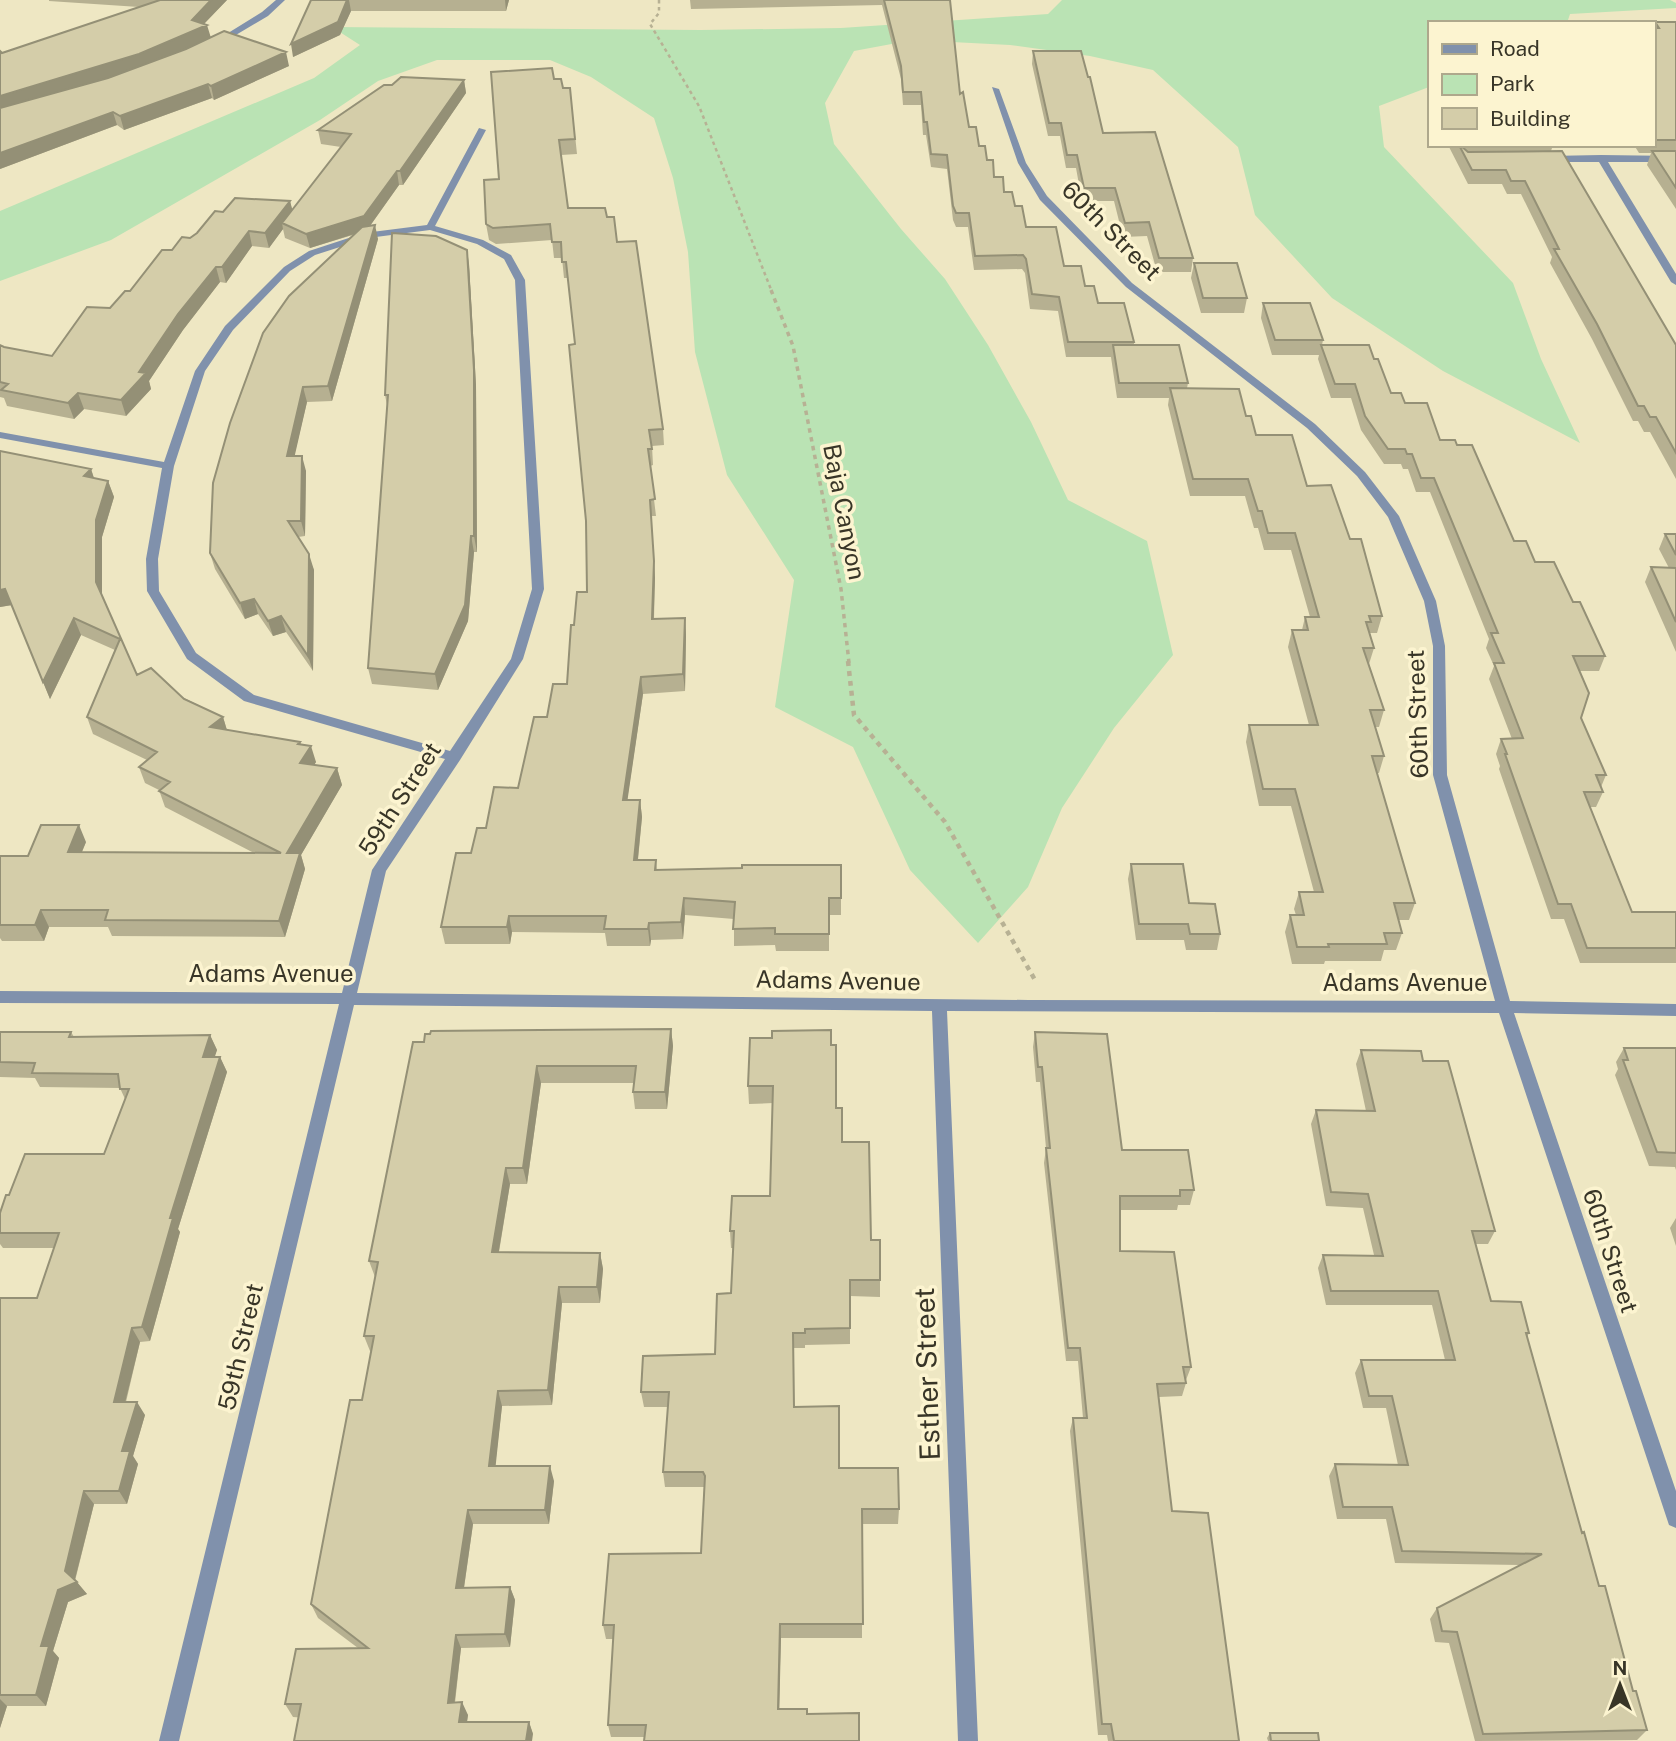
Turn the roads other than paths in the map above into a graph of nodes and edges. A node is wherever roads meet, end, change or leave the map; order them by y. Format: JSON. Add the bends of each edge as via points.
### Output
{"nodes":[{"id":1,"x":281,"y":0,"type":"edge"},
{"id":2,"x":207,"y":49,"type":"edge"},
{"id":3,"x":995,"y":89,"type":"dead end"},
{"id":4,"x":482,"y":130,"type":"dead end"},
{"id":5,"x":1601,"y":158,"type":"junction"},
{"id":6,"x":1532,"y":159,"type":"edge"},
{"id":7,"x":1676,"y":159,"type":"edge"},
{"id":8,"x":430,"y":228,"type":"junction"},
{"id":9,"x":1676,"y":282,"type":"edge"},
{"id":10,"x":0,"y":435,"type":"edge"},
{"id":11,"x":168,"y":466,"type":"junction"},
{"id":12,"x":455,"y":757,"type":"junction"},
{"id":13,"x":0,"y":997,"type":"edge"},
{"id":14,"x":348,"y":997,"type":"junction"},
{"id":15,"x":939,"y":1005,"type":"junction"},
{"id":16,"x":1504,"y":1006,"type":"junction"},
{"id":17,"x":1676,"y":1010,"type":"edge"},
{"id":18,"x":1676,"y":1519,"type":"edge"},
{"id":19,"x":169,"y":1741,"type":"edge"},
{"id":20,"x":968,"y":1741,"type":"edge"}],
"edges":[{"from":1,"to":2,"type":"street"},
{"from":3,"to":16,"type":"street","name":"60th Street","via":[[1022,163],[1044,198],[1129,285],[1311,426],[1361,474],[1393,516],[1430,601],[1439,646],[1440,775]]},
{"from":4,"to":8,"type":"street"},
{"from":5,"to":6,"type":"street"},
{"from":5,"to":7,"type":"street"},
{"from":5,"to":9,"type":"street"},
{"from":8,"to":11,"type":"street","via":[[367,235],[312,253],[287,269],[229,328],[201,371]]},
{"from":8,"to":12,"type":"street","name":"59th Street","via":[[508,257],[520,280],[538,589],[517,659]]},
{"from":10,"to":11,"type":"street"},
{"from":11,"to":12,"type":"street","via":[[152,559],[153,591],[191,656],[249,698]]},
{"from":12,"to":14,"type":"street","name":"59th Street","via":[[379,870]]},
{"from":13,"to":14,"type":"street","name":"Adams Avenue"},
{"from":14,"to":15,"type":"street","name":"Adams Avenue"},
{"from":14,"to":19,"type":"street","name":"59th Street"},
{"from":15,"to":16,"type":"street","name":"Adams Avenue"},
{"from":15,"to":20,"type":"street","name":"Esther Street"},
{"from":16,"to":17,"type":"street","name":"Adams Avenue"},
{"from":16,"to":18,"type":"street","name":"60th Street"}]}
